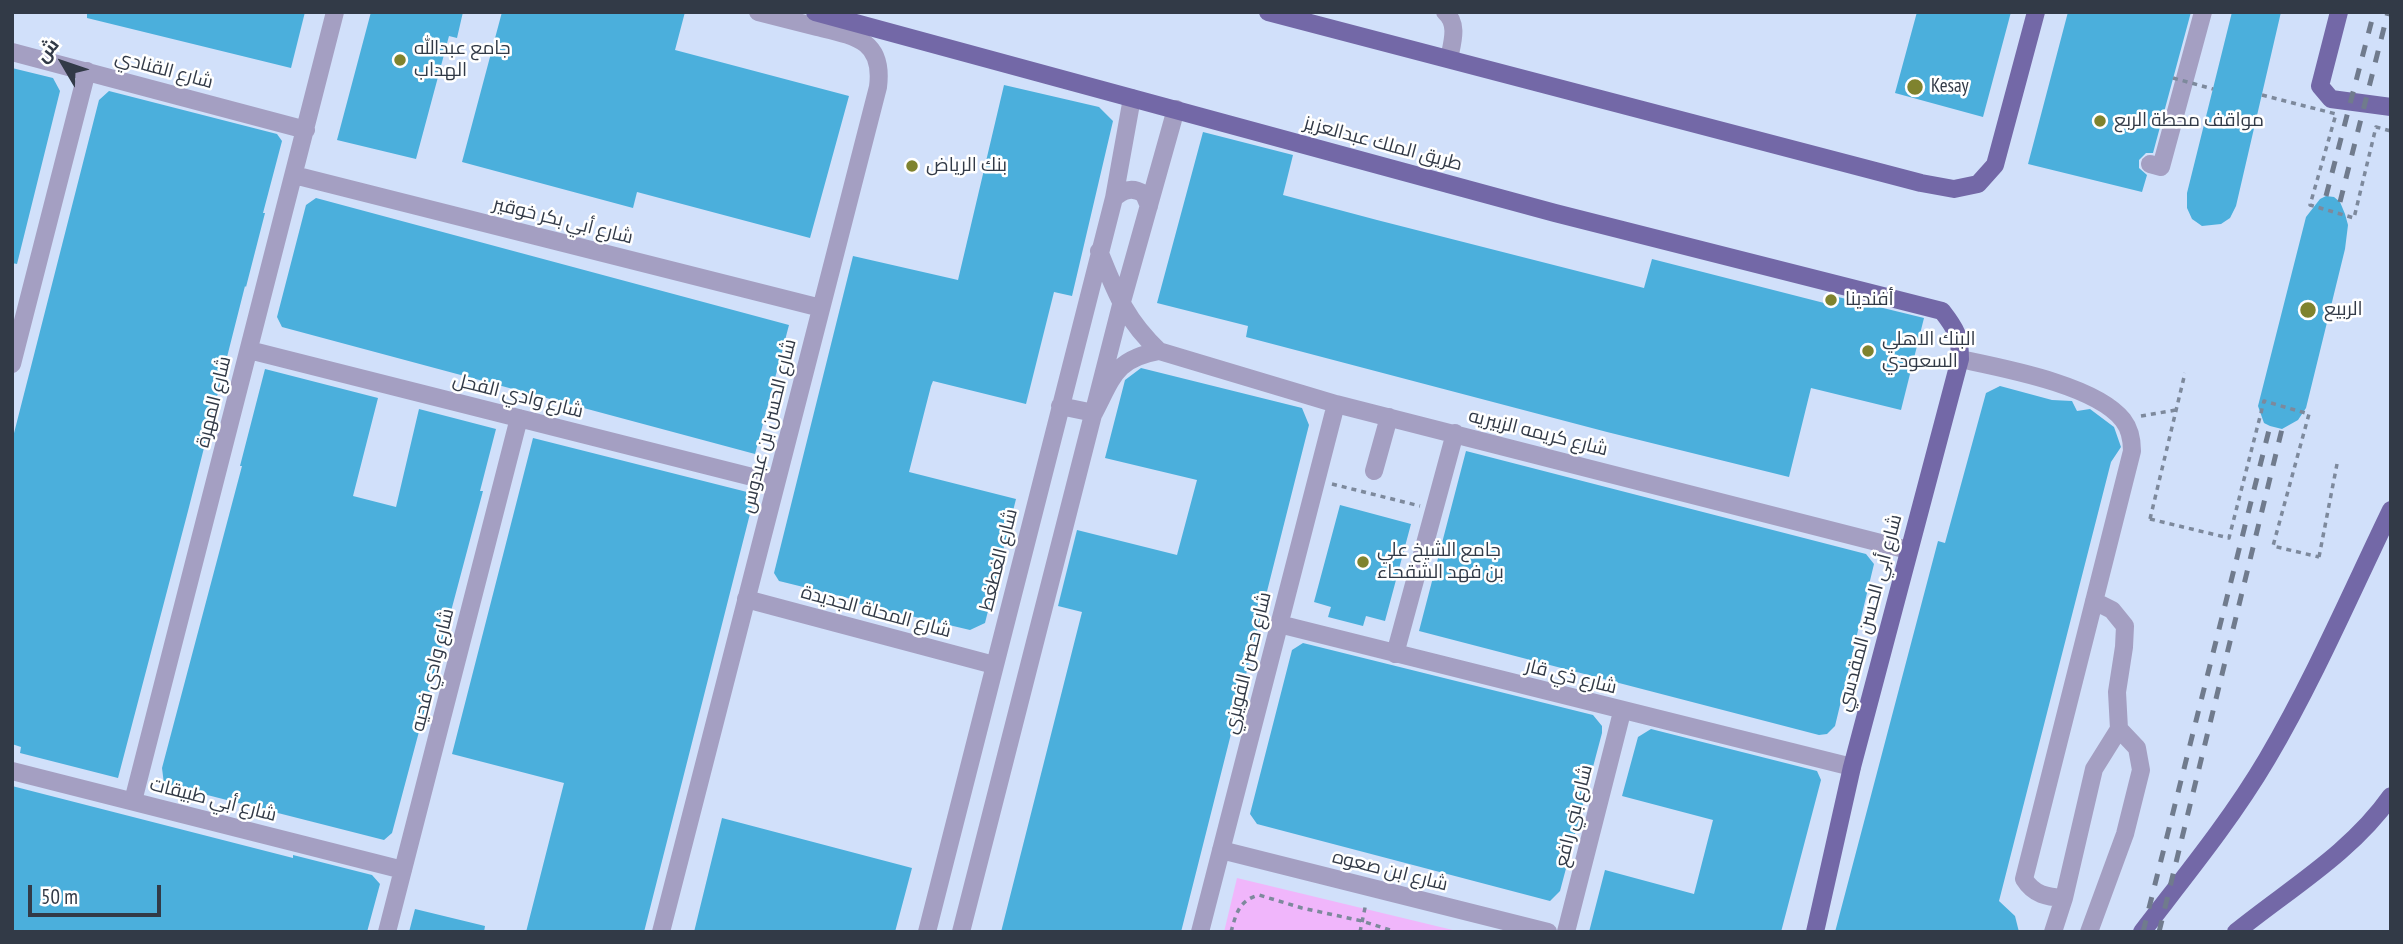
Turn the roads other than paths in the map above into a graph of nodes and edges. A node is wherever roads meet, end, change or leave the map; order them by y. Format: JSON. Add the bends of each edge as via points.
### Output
{"nodes":[{"id":1,"x":335,"y":12,"type":"edge"},
{"id":2,"x":758,"y":12,"type":"edge"},
{"id":3,"x":815,"y":12,"type":"edge"},
{"id":4,"x":1268,"y":12,"type":"edge"},
{"id":5,"x":1445,"y":12,"type":"edge"},
{"id":6,"x":2036,"y":12,"type":"edge"},
{"id":7,"x":2203,"y":12,"type":"edge"},
{"id":8,"x":2339,"y":12,"type":"edge"},
{"id":9,"x":12,"y":52,"type":"edge"},
{"id":10,"x":1449,"y":59,"type":"junction"},
{"id":11,"x":87,"y":71,"type":"junction"},
{"id":12,"x":1132,"y":98,"type":"junction"},
{"id":13,"x":2391,"y":107,"type":"edge"},
{"id":14,"x":1176,"y":110,"type":"junction"},
{"id":15,"x":306,"y":130,"type":"junction"},
{"id":16,"x":2150,"y":164,"type":"dead end"},
{"id":17,"x":294,"y":175,"type":"junction"},
{"id":18,"x":1114,"y":198,"type":"junction"},
{"id":19,"x":1149,"y":206,"type":"junction"},
{"id":20,"x":1100,"y":251,"type":"junction"},
{"id":21,"x":1121,"y":305,"type":"junction"},
{"id":22,"x":821,"y":309,"type":"junction"},
{"id":23,"x":1942,"y":311,"type":"joint"},
{"id":24,"x":249,"y":350,"type":"junction"},
{"id":25,"x":1159,"y":351,"type":"junction"},
{"id":26,"x":1960,"y":359,"type":"junction"},
{"id":27,"x":12,"y":363,"type":"edge"},
{"id":28,"x":1336,"y":404,"type":"junction"},
{"id":29,"x":1060,"y":406,"type":"junction"},
{"id":30,"x":1094,"y":413,"type":"junction"},
{"id":31,"x":1390,"y":417,"type":"junction"},
{"id":32,"x":519,"y":418,"type":"junction"},
{"id":33,"x":1455,"y":433,"type":"junction"},
{"id":34,"x":1374,"y":471,"type":"dead end"},
{"id":35,"x":776,"y":483,"type":"junction"},
{"id":36,"x":2391,"y":510,"type":"edge"},
{"id":37,"x":1908,"y":550,"type":"junction"},
{"id":38,"x":746,"y":599,"type":"junction"},
{"id":39,"x":2094,"y":601,"type":"junction"},
{"id":40,"x":1279,"y":624,"type":"junction"},
{"id":41,"x":1395,"y":654,"type":"junction"},
{"id":42,"x":994,"y":665,"type":"junction"},
{"id":43,"x":1622,"y":712,"type":"junction"},
{"id":44,"x":2119,"y":729,"type":"junction"},
{"id":45,"x":1852,"y":767,"type":"junction"},
{"id":46,"x":12,"y":771,"type":"edge"},
{"id":47,"x":2391,"y":796,"type":"edge"},
{"id":48,"x":133,"y":801,"type":"junction"},
{"id":49,"x":1221,"y":850,"type":"junction"},
{"id":50,"x":403,"y":870,"type":"junction"},
{"id":51,"x":2064,"y":898,"type":"junction"},
{"id":52,"x":1522,"y":928,"type":"edge"},
{"id":53,"x":387,"y":932,"type":"edge"},
{"id":54,"x":661,"y":932,"type":"edge"},
{"id":55,"x":927,"y":932,"type":"edge"},
{"id":56,"x":961,"y":932,"type":"edge"},
{"id":57,"x":1200,"y":932,"type":"edge"},
{"id":58,"x":1548,"y":932,"type":"edge"},
{"id":59,"x":1566,"y":932,"type":"edge"},
{"id":60,"x":1815,"y":932,"type":"edge"},
{"id":61,"x":2053,"y":932,"type":"edge"},
{"id":62,"x":2089,"y":932,"type":"edge"},
{"id":63,"x":2142,"y":932,"type":"edge"},
{"id":64,"x":2236,"y":932,"type":"edge"}],
"edges":[{"from":1,"to":15,"type":"street","name":"شارع المهرة"},
{"from":2,"to":22,"type":"street","name":"شارع الحسن بن عبدوس","via":[[846,33],[869,47],[880,71]]},
{"from":3,"to":12,"type":"main road","name":"طريق الملك عبدالعزيز"},
{"from":4,"to":10,"type":"main road"},
{"from":5,"to":10,"type":"street","via":[[1454,26]]},
{"from":6,"to":10,"type":"main road","via":[[1995,165],[1978,184],[1954,189]]},
{"from":7,"to":16,"type":"street","via":[[2161,167]]},
{"from":8,"to":13,"type":"main road","via":[[2320,86],[2331,99]]},
{"from":9,"to":11,"type":"street","name":"شارع القنادي"},
{"from":11,"to":15,"type":"street","name":"شارع القنادي"},
{"from":11,"to":27,"type":"street"},
{"from":12,"to":14,"type":"main road","name":"طريق الملك عبدالعزيز"},
{"from":12,"to":18,"type":"street","name":"شارع الغطغط"},
{"from":14,"to":19,"type":"street"},
{"from":14,"to":23,"type":"main road","name":"طريق الملك عبدالعزيز"},
{"from":15,"to":17,"type":"street","name":"شارع المهرة"},
{"from":17,"to":22,"type":"street","name":"شارع أبي بكر خوقير"},
{"from":17,"to":24,"type":"street","name":"شارع المهرة"},
{"from":18,"to":19,"type":"street","via":[[1132,189],[1144,194]]},
{"from":18,"to":20,"type":"street","name":"شارع الغطغط"},
{"from":19,"to":21,"type":"street"},
{"from":20,"to":21,"type":"street","name":"شارع كريمه الزبيريه"},
{"from":20,"to":29,"type":"street","name":"شارع الغطغط"},
{"from":21,"to":25,"type":"street","name":"شارع كريمه الزبيريه"},
{"from":21,"to":30,"type":"street"},
{"from":22,"to":35,"type":"street","name":"شارع الحسن بن عبدوس"},
{"from":23,"to":26,"type":"main road","name":"شارع أبي الحسن المقدسي","via":[[1954,326]]},
{"from":24,"to":32,"type":"street","name":"شارع وادي الفحل"},
{"from":24,"to":48,"type":"street","name":"شارع المهرة"},
{"from":25,"to":28,"type":"street","name":"شارع كريمه الزبيريه"},
{"from":25,"to":30,"type":"street","via":[[1130,359],[1117,370]]},
{"from":26,"to":37,"type":"main road","name":"شارع أبي الحسن المقدسي"},
{"from":26,"to":39,"type":"street","via":[[2053,382],[2098,400],[2123,420],[2132,451]]},
{"from":28,"to":31,"type":"street","name":"شارع كريمه الزبيريه"},
{"from":28,"to":40,"type":"street","name":"شارع حصن الفويزي"},
{"from":29,"to":30,"type":"street"},
{"from":29,"to":42,"type":"street","name":"شارع الغطغط"},
{"from":30,"to":56,"type":"street"},
{"from":31,"to":33,"type":"street","name":"شارع كريمه الزبيريه"},
{"from":31,"to":34,"type":"street"},
{"from":32,"to":35,"type":"street","name":"شارع وادي الفحل"},
{"from":32,"to":50,"type":"street","name":"شارع وادي فحيه"},
{"from":33,"to":37,"type":"street","name":"شارع كريمه الزبيريه"},
{"from":33,"to":41,"type":"street"},
{"from":35,"to":38,"type":"street","name":"شارع الحسن بن عبدوس"},
{"from":36,"to":63,"type":"main road","via":[[2267,759]]},
{"from":37,"to":45,"type":"main road","name":"شارع أبي الحسن المقدسي"},
{"from":38,"to":42,"type":"street","name":"شارع المحلة الجديدة"},
{"from":38,"to":54,"type":"street","name":"شارع الحسن بن عبدوس"},
{"from":39,"to":44,"type":"street","via":[[2112,610],[2125,626],[2117,692]]},
{"from":39,"to":51,"type":"street","via":[[2024,879],[2040,895]]},
{"from":40,"to":41,"type":"street","name":"شارع ذي قار"},
{"from":40,"to":49,"type":"street","name":"شارع حصن الفويزي"},
{"from":41,"to":43,"type":"street","name":"شارع ذي قار"},
{"from":42,"to":55,"type":"street","name":"شارع الغطغط"},
{"from":43,"to":45,"type":"street","name":"شارع ذي قار"},
{"from":43,"to":59,"type":"street","name":"شارع بني رافع"},
{"from":44,"to":51,"type":"street","via":[[2094,769]]},
{"from":44,"to":62,"type":"street","via":[[2137,748],[2141,769],[2125,834]]},
{"from":45,"to":60,"type":"main road","name":"شارع أبي الحسن المقدسي"},
{"from":46,"to":48,"type":"street","name":"شارع أبي طبيقات"},
{"from":47,"to":64,"type":"main road","via":[[2348,843]]},
{"from":48,"to":50,"type":"street","name":"شارع أبي طبيقات"},
{"from":49,"to":52,"type":"street","name":"شارع ابن صعوه"},
{"from":49,"to":57,"type":"street","name":"شارع حصن الفويزي"},
{"from":50,"to":53,"type":"street","name":"شارع وادي فحيه"},
{"from":51,"to":61,"type":"street"},
{"from":52,"to":58,"type":"street","name":"شارع ابن صعوه"}]}
